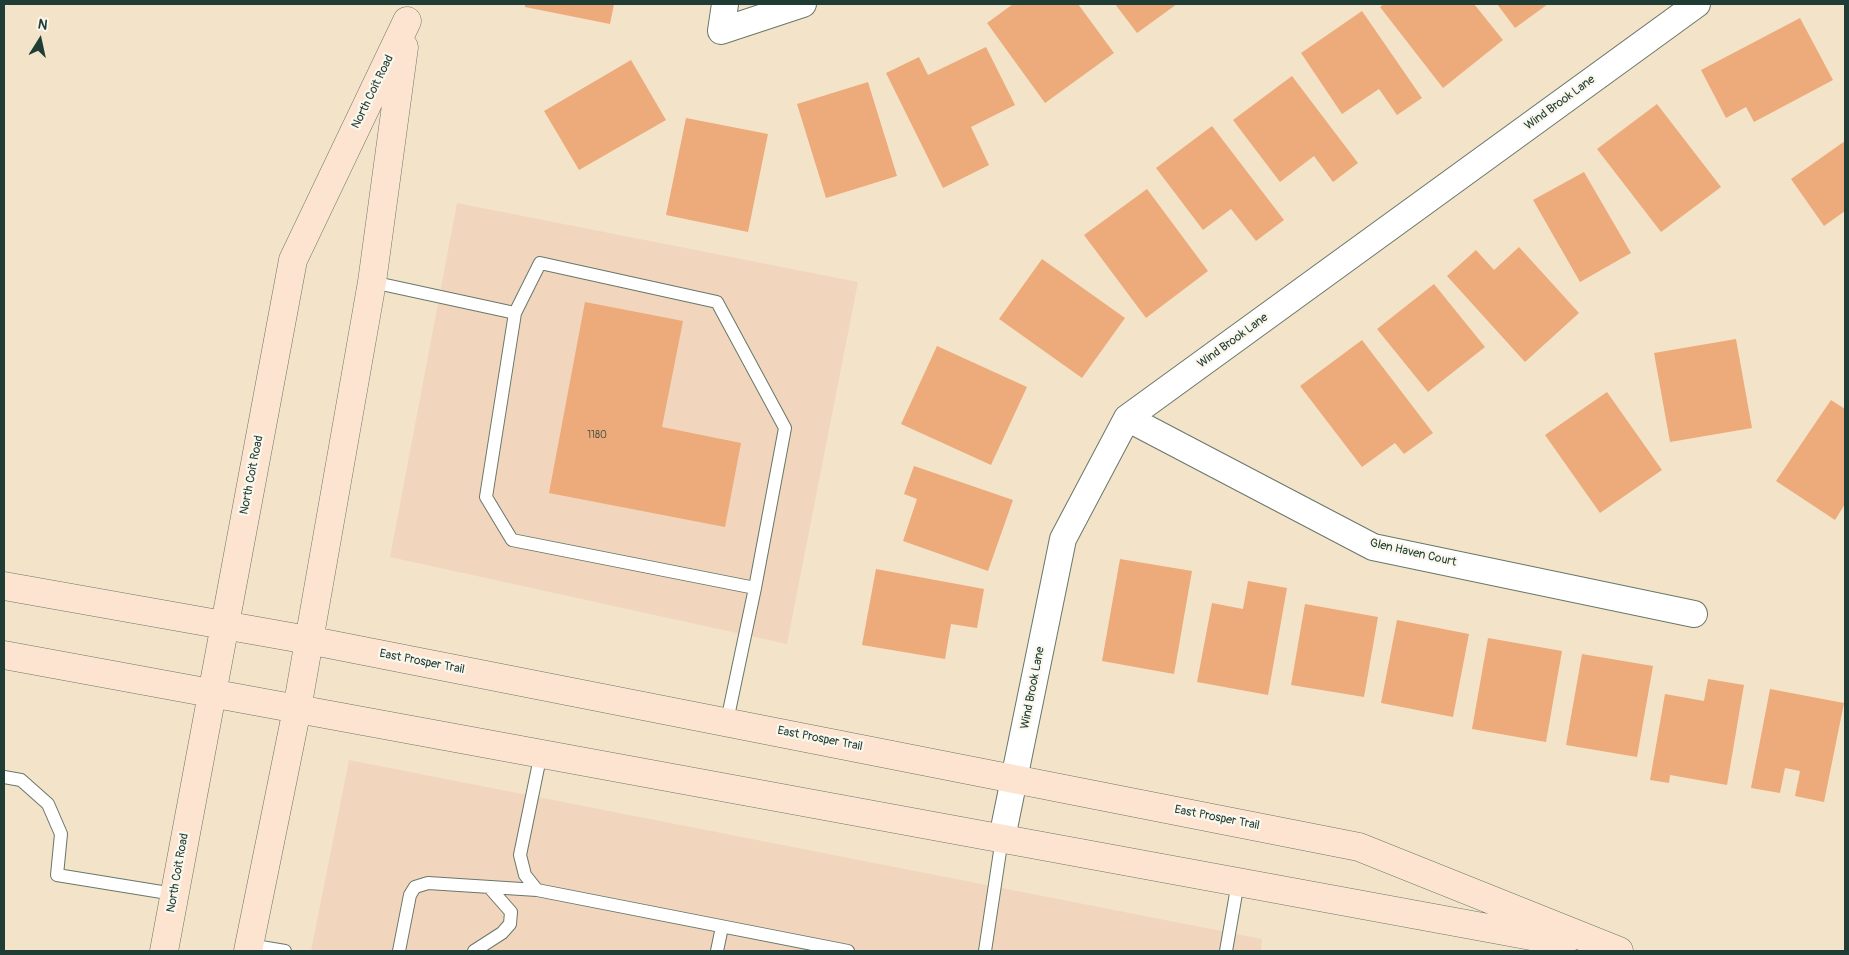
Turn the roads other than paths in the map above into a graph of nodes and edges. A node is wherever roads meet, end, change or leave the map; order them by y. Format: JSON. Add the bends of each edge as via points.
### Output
{"nodes":[{"id":1,"x":725,"y":4,"type":"edge"},
{"id":2,"x":803,"y":4,"type":"edge"},
{"id":3,"x":1697,"y":4,"type":"edge"},
{"id":4,"x":409,"y":12,"type":"edge"},
{"id":5,"x":372,"y":282,"type":"junction"},
{"id":6,"x":515,"y":313,"type":"junction"},
{"id":7,"x":1127,"y":418,"type":"junction"},
{"id":8,"x":4,"y":586,"type":"edge"},
{"id":9,"x":755,"y":588,"type":"junction"},
{"id":10,"x":1694,"y":614,"type":"dead end"},
{"id":11,"x":224,"y":625,"type":"junction"},
{"id":12,"x":308,"y":640,"type":"junction"},
{"id":13,"x":4,"y":655,"type":"edge"},
{"id":14,"x":210,"y":694,"type":"junction"},
{"id":15,"x":298,"y":709,"type":"junction"},
{"id":16,"x":726,"y":721,"type":"junction"},
{"id":17,"x":541,"y":753,"type":"junction"},
{"id":18,"x":4,"y":777,"type":"edge"},
{"id":19,"x":1015,"y":777,"type":"junction"},
{"id":20,"x":1002,"y":838,"type":"junction"},
{"id":21,"x":1238,"y":882,"type":"junction"},
{"id":22,"x":490,"y":887,"type":"junction"},
{"id":23,"x":537,"y":890,"type":"junction"},
{"id":24,"x":174,"y":894,"type":"junction"},
{"id":25,"x":722,"y":927,"type":"junction"},
{"id":26,"x":249,"y":948,"type":"edge"},
{"id":27,"x":164,"y":951,"type":"edge"},
{"id":28,"x":285,"y":951,"type":"edge"},
{"id":29,"x":399,"y":951,"type":"edge"},
{"id":30,"x":474,"y":951,"type":"edge"},
{"id":31,"x":717,"y":951,"type":"edge"},
{"id":32,"x":848,"y":951,"type":"edge"},
{"id":33,"x":985,"y":951,"type":"edge"},
{"id":34,"x":1226,"y":951,"type":"edge"},
{"id":35,"x":1615,"y":951,"type":"edge"},
{"id":36,"x":1619,"y":951,"type":"edge"}],
"edges":[{"from":1,"to":2,"type":"street","via":[[721,31]]},
{"from":3,"to":7,"type":"street","name":"Wind Brook Lane"},
{"from":4,"to":5,"type":"main road","name":"North Coit Road"},
{"from":4,"to":11,"type":"main road","name":"North Coit Road","via":[[293,260]]},
{"from":5,"to":6,"type":"lane"},
{"from":5,"to":12,"type":"main road","name":"North Coit Road"},
{"from":6,"to":9,"type":"lane","via":[[486,497],[512,540]]},
{"from":6,"to":9,"type":"lane","via":[[540,264],[717,302],[784,428]]},
{"from":7,"to":10,"type":"street","name":"Glen Haven Court","via":[[1373,547]]},
{"from":7,"to":19,"type":"street","name":"Wind Brook Lane","via":[[1062,539]]},
{"from":8,"to":11,"type":"main road","name":"East Prosper Trail"},
{"from":9,"to":16,"type":"lane"},
{"from":11,"to":12,"type":"main road","name":"East Prosper Trail"},
{"from":11,"to":14,"type":"main road","name":"North Coit Road"},
{"from":12,"to":15,"type":"main road","name":"North Coit Road"},
{"from":12,"to":16,"type":"main road","name":"East Prosper Trail"},
{"from":13,"to":14,"type":"main road"},
{"from":14,"to":15,"type":"main road"},
{"from":14,"to":24,"type":"main road","name":"North Coit Road"},
{"from":15,"to":17,"type":"main road"},
{"from":15,"to":26,"type":"main road","name":"North Coit Road"},
{"from":16,"to":19,"type":"main road","name":"East Prosper Trail"},
{"from":17,"to":20,"type":"main road"},
{"from":17,"to":23,"type":"lane","via":[[520,855],[525,876]]},
{"from":18,"to":24,"type":"lane","via":[[21,780],[48,804],[62,834],[57,875]]},
{"from":19,"to":20,"type":"street","name":"Wind Brook Lane"},
{"from":19,"to":36,"type":"main road","name":"East Prosper Trail","via":[[1359,847]]},
{"from":20,"to":21,"type":"main road"},
{"from":20,"to":33,"type":"lane"},
{"from":21,"to":34,"type":"lane"},
{"from":21,"to":35,"type":"main road"},
{"from":22,"to":23,"type":"lane"},
{"from":22,"to":29,"type":"lane","via":[[428,883],[414,887]]},
{"from":22,"to":30,"type":"lane","via":[[511,912],[510,924]]},
{"from":23,"to":25,"type":"lane"},
{"from":24,"to":27,"type":"main road","name":"North Coit Road"},
{"from":25,"to":31,"type":"lane"},
{"from":25,"to":32,"type":"lane"},
{"from":26,"to":28,"type":"lane"}]}
